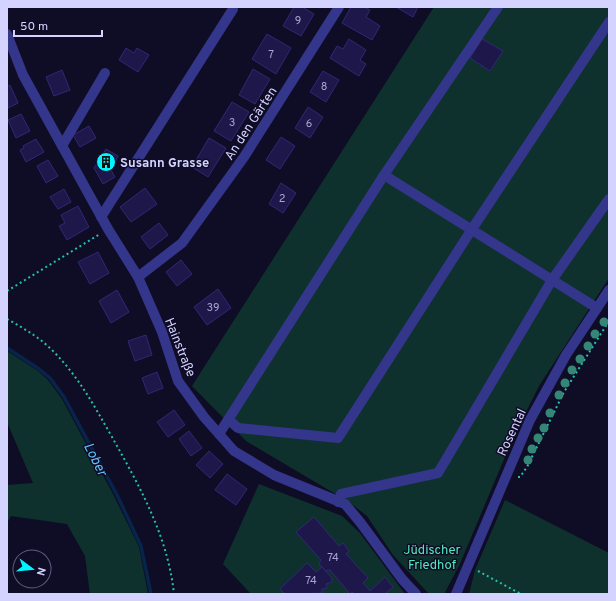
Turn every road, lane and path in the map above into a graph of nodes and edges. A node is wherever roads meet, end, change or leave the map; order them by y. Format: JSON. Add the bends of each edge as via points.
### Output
{"nodes":[{"id":1,"x":339,"y":7,"type":"edge"},
{"id":2,"x":498,"y":7,"type":"edge"},
{"id":3,"x":233,"y":9,"type":"dead end"},
{"id":4,"x":609,"y":22,"type":"edge"},
{"id":5,"x":7,"y":34,"type":"edge"},
{"id":6,"x":105,"y":73,"type":"dead end"},
{"id":7,"x":62,"y":146,"type":"junction"},
{"id":8,"x":384,"y":176,"type":"junction"},
{"id":9,"x":609,"y":199,"type":"edge"},
{"id":10,"x":101,"y":217,"type":"junction"},
{"id":11,"x":108,"y":229,"type":"junction"},
{"id":12,"x":472,"y":229,"type":"junction"},
{"id":13,"x":138,"y":277,"type":"junction"},
{"id":14,"x":552,"y":280,"type":"junction"},
{"id":15,"x":609,"y":290,"type":"edge"},
{"id":16,"x":7,"y":291,"type":"edge"},
{"id":17,"x":597,"y":308,"type":"junction"},
{"id":18,"x":7,"y":319,"type":"edge"},
{"id":19,"x":609,"y":321,"type":"edge"},
{"id":20,"x":230,"y":420,"type":"junction"},
{"id":21,"x":219,"y":434,"type":"junction"},
{"id":22,"x":504,"y":478,"type":"junction"},
{"id":23,"x":338,"y":502,"type":"junction"},
{"id":24,"x":466,"y":569,"type":"junction"},
{"id":25,"x":174,"y":594,"type":"edge"},
{"id":26,"x":416,"y":594,"type":"edge"},
{"id":27,"x":456,"y":594,"type":"edge"},
{"id":28,"x":521,"y":594,"type":"edge"}],
"edges":[{"from":1,"to":13,"type":"street","name":"An den Gärten","via":[[244,158],[182,243]]},
{"from":2,"to":8,"type":"street"},
{"from":3,"to":10,"type":"street"},
{"from":4,"to":12,"type":"street"},
{"from":5,"to":7,"type":"street","name":"Hainstraße","via":[[23,75]]},
{"from":6,"to":7,"type":"street"},
{"from":7,"to":10,"type":"street","name":"Hainstraße"},
{"from":8,"to":12,"type":"street"},
{"from":8,"to":20,"type":"street"},
{"from":9,"to":14,"type":"street"},
{"from":10,"to":11,"type":"street","name":"Hainstraße"},
{"from":11,"to":13,"type":"street","name":"Hainstraße"},
{"from":11,"to":16,"type":"path"},
{"from":12,"to":14,"type":"street"},
{"from":12,"to":20,"type":"street","via":[[338,438],[238,428]]},
{"from":13,"to":21,"type":"street","name":"Hainstraße","via":[[162,332],[178,380],[204,418]]},
{"from":14,"to":17,"type":"street"},
{"from":14,"to":23,"type":"street","via":[[438,473],[341,494]]},
{"from":15,"to":17,"type":"street","name":"Rosental"},
{"from":17,"to":22,"type":"street","name":"Rosental","via":[[566,355],[530,420]]},
{"from":18,"to":25,"type":"path","via":[[32,333],[51,349],[86,390],[141,489],[165,547]]},
{"from":19,"to":22,"type":"path","via":[[564,392],[528,467],[520,477]]},
{"from":20,"to":21,"type":"street"},
{"from":21,"to":23,"type":"street","name":"Hainstraße","via":[[234,451],[274,475]]},
{"from":22,"to":24,"type":"street","name":"Rosental"},
{"from":23,"to":26,"type":"street","name":"Hainstraße","via":[[345,504]]},
{"from":24,"to":27,"type":"street","name":"Rosental"},
{"from":24,"to":28,"type":"path","via":[[475,570]]}]}
